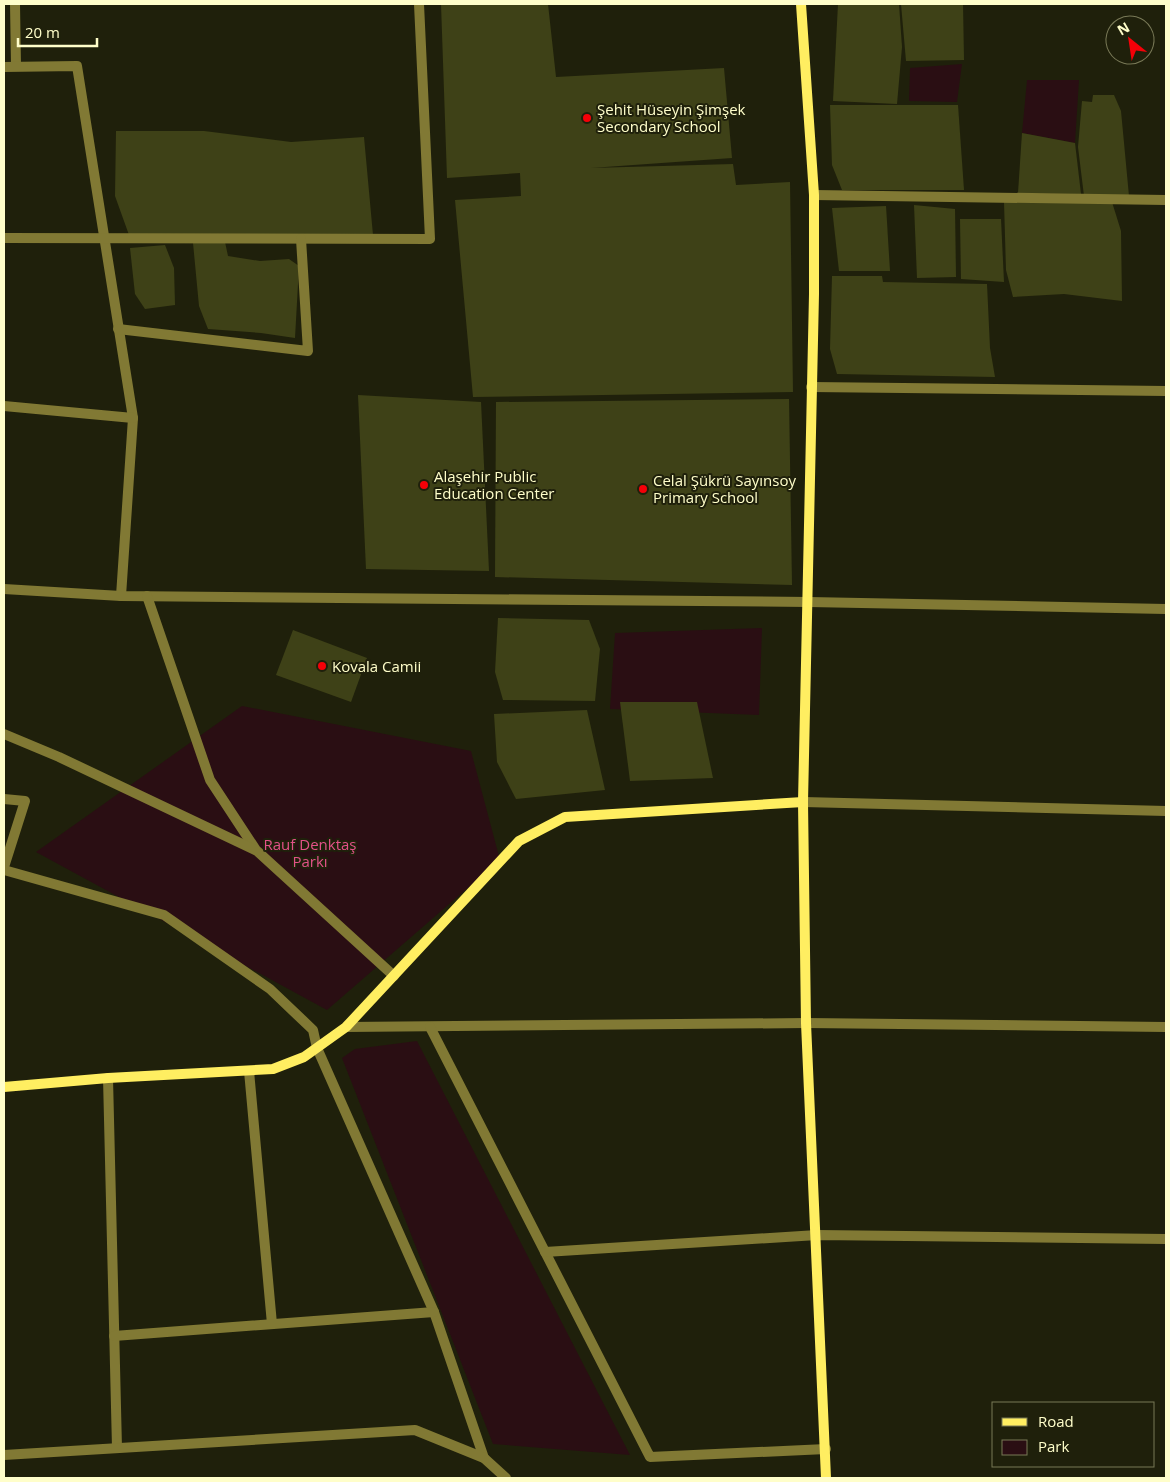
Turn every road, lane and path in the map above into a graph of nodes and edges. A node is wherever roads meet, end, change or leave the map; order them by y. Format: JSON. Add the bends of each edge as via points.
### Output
{"nodes":[{"id":1,"x":16,"y":4,"type":"edge"},
{"id":2,"x":420,"y":4,"type":"edge"},
{"id":3,"x":802,"y":4,"type":"edge"},
{"id":4,"x":16,"y":66,"type":"junction"},
{"id":5,"x":4,"y":67,"type":"edge"},
{"id":6,"x":814,"y":195,"type":"junction"},
{"id":7,"x":1166,"y":200,"type":"edge"},
{"id":8,"x":4,"y":238,"type":"edge"},
{"id":9,"x":104,"y":238,"type":"junction"},
{"id":10,"x":301,"y":239,"type":"junction"},
{"id":11,"x":118,"y":329,"type":"junction"},
{"id":12,"x":811,"y":387,"type":"junction"},
{"id":13,"x":1166,"y":391,"type":"edge"},
{"id":14,"x":4,"y":406,"type":"edge"},
{"id":15,"x":133,"y":418,"type":"junction"},
{"id":16,"x":4,"y":589,"type":"edge"},
{"id":17,"x":121,"y":596,"type":"junction"},
{"id":18,"x":147,"y":596,"type":"junction"},
{"id":19,"x":809,"y":602,"type":"junction"},
{"id":20,"x":1166,"y":609,"type":"edge"},
{"id":21,"x":4,"y":734,"type":"edge"},
{"id":22,"x":4,"y":799,"type":"edge"},
{"id":23,"x":803,"y":802,"type":"junction"},
{"id":24,"x":1166,"y":811,"type":"edge"},
{"id":25,"x":256,"y":850,"type":"junction"},
{"id":26,"x":4,"y":868,"type":"edge"},
{"id":27,"x":394,"y":976,"type":"junction"},
{"id":28,"x":806,"y":1023,"type":"junction"},
{"id":29,"x":346,"y":1027,"type":"junction"},
{"id":30,"x":430,"y":1027,"type":"junction"},
{"id":31,"x":1166,"y":1027,"type":"edge"},
{"id":32,"x":317,"y":1048,"type":"junction"},
{"id":33,"x":249,"y":1071,"type":"junction"},
{"id":34,"x":108,"y":1078,"type":"junction"},
{"id":35,"x":4,"y":1087,"type":"edge"},
{"id":36,"x":816,"y":1235,"type":"junction"},
{"id":37,"x":1166,"y":1239,"type":"edge"},
{"id":38,"x":545,"y":1252,"type":"junction"},
{"id":39,"x":434,"y":1312,"type":"junction"},
{"id":40,"x":272,"y":1324,"type":"junction"},
{"id":41,"x":114,"y":1336,"type":"junction"},
{"id":42,"x":117,"y":1448,"type":"junction"},
{"id":43,"x":826,"y":1450,"type":"junction"},
{"id":44,"x":4,"y":1455,"type":"edge"},
{"id":45,"x":484,"y":1458,"type":"junction"},
{"id":46,"x":506,"y":1478,"type":"edge"},
{"id":47,"x":826,"y":1478,"type":"edge"}],
"edges":[{"from":1,"to":4,"type":"street"},
{"from":2,"to":10,"type":"street","via":[[430,239]]},
{"from":3,"to":6,"type":"street"},
{"from":4,"to":5,"type":"street"},
{"from":4,"to":9,"type":"street","via":[[77,66]]},
{"from":6,"to":7,"type":"street"},
{"from":6,"to":12,"type":"street"},
{"from":8,"to":9,"type":"street"},
{"from":9,"to":10,"type":"street"},
{"from":9,"to":11,"type":"street"},
{"from":10,"to":11,"type":"street","via":[[308,351]]},
{"from":11,"to":15,"type":"street"},
{"from":12,"to":13,"type":"street"},
{"from":12,"to":19,"type":"street"},
{"from":14,"to":15,"type":"street"},
{"from":15,"to":17,"type":"street"},
{"from":16,"to":17,"type":"street"},
{"from":17,"to":18,"type":"street"},
{"from":18,"to":19,"type":"street"},
{"from":18,"to":25,"type":"street","via":[[210,780]]},
{"from":19,"to":20,"type":"street"},
{"from":19,"to":23,"type":"street"},
{"from":21,"to":25,"type":"street"},
{"from":22,"to":26,"type":"street","via":[[25,802]]},
{"from":23,"to":24,"type":"street"},
{"from":23,"to":27,"type":"street","via":[[565,817],[519,841]]},
{"from":23,"to":28,"type":"street"},
{"from":25,"to":27,"type":"street"},
{"from":26,"to":32,"type":"street","via":[[164,915],[270,989],[314,1030]]},
{"from":27,"to":29,"type":"street"},
{"from":28,"to":30,"type":"street"},
{"from":28,"to":31,"type":"street"},
{"from":28,"to":36,"type":"street"},
{"from":29,"to":30,"type":"street"},
{"from":29,"to":32,"type":"street"},
{"from":30,"to":38,"type":"street"},
{"from":32,"to":33,"type":"street","via":[[304,1057],[273,1069]]},
{"from":32,"to":39,"type":"street"},
{"from":33,"to":34,"type":"street"},
{"from":33,"to":40,"type":"street"},
{"from":34,"to":35,"type":"street"},
{"from":34,"to":41,"type":"street"},
{"from":36,"to":37,"type":"street"},
{"from":36,"to":38,"type":"street"},
{"from":36,"to":43,"type":"street"},
{"from":38,"to":43,"type":"street","via":[[650,1457]]},
{"from":39,"to":40,"type":"street"},
{"from":39,"to":45,"type":"street"},
{"from":40,"to":41,"type":"street"},
{"from":41,"to":42,"type":"street"},
{"from":42,"to":44,"type":"street"},
{"from":42,"to":45,"type":"street","via":[[415,1430]]},
{"from":43,"to":47,"type":"street"},
{"from":45,"to":46,"type":"street"}]}
